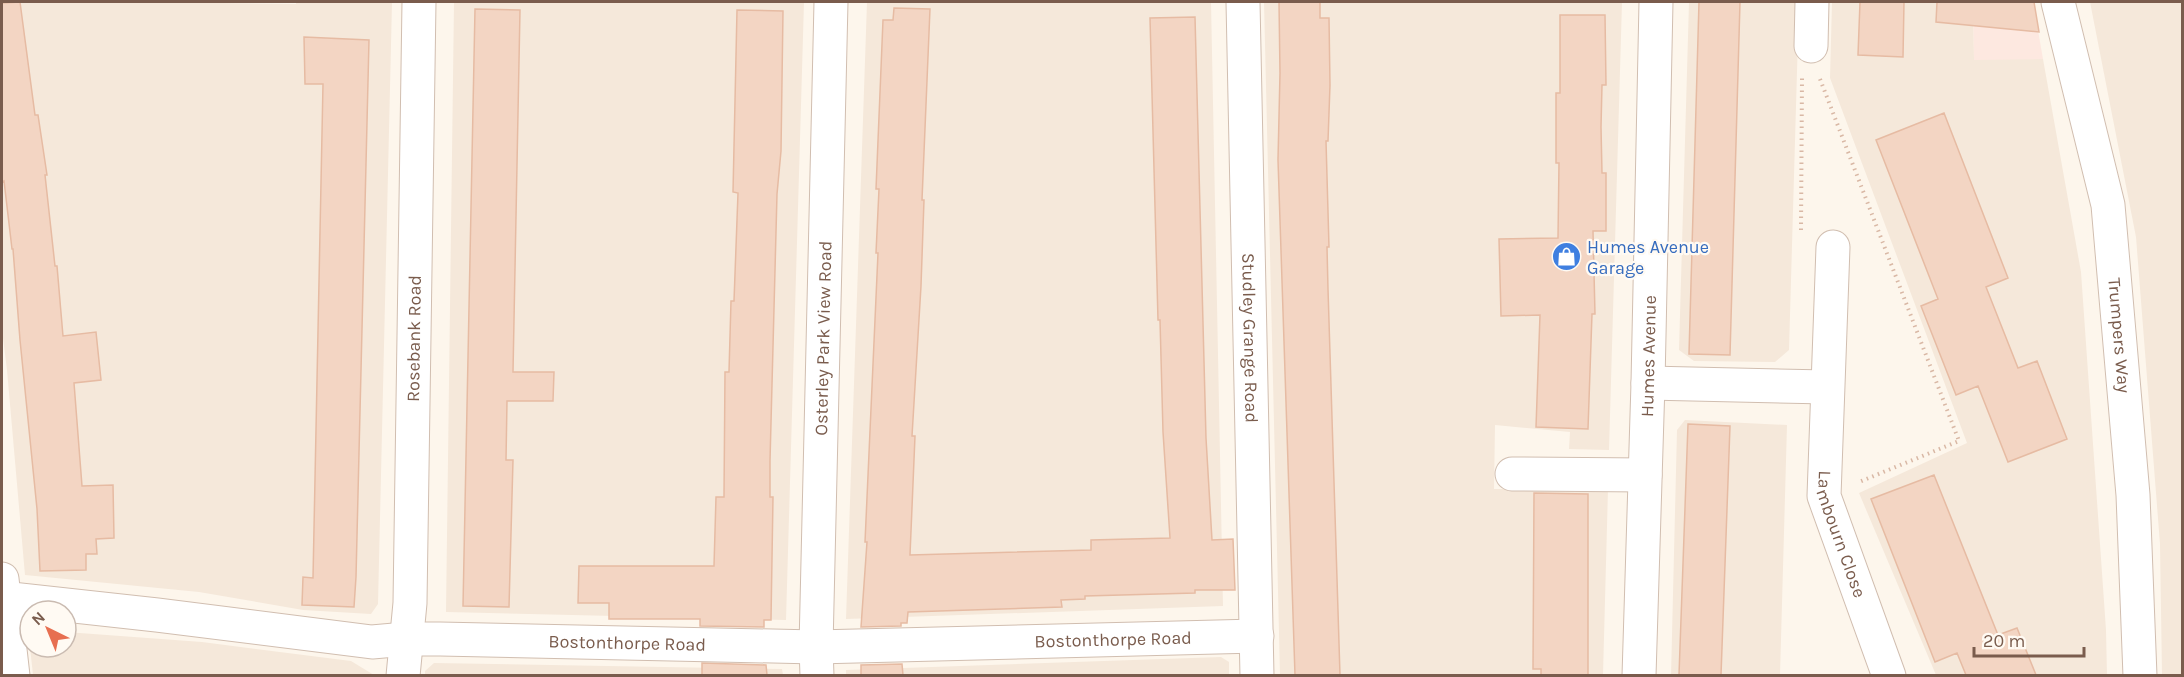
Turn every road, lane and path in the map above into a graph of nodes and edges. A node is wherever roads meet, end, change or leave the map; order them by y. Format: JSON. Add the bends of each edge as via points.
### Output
{"nodes":[{"id":1,"x":419,"y":2,"type":"edge"},
{"id":2,"x":831,"y":2,"type":"edge"},
{"id":3,"x":1243,"y":2,"type":"edge"},
{"id":4,"x":1656,"y":2,"type":"edge"},
{"id":5,"x":1812,"y":2,"type":"edge"},
{"id":6,"x":2058,"y":2,"type":"edge"},
{"id":7,"x":1814,"y":59,"type":"junction"},
{"id":8,"x":1833,"y":246,"type":"joint"},
{"id":9,"x":1648,"y":383,"type":"junction"},
{"id":10,"x":1827,"y":387,"type":"junction"},
{"id":11,"x":1512,"y":474,"type":"dead end"},
{"id":12,"x":1645,"y":475,"type":"junction"},
{"id":13,"x":1824,"y":496,"type":"junction"},
{"id":14,"x":2,"y":591,"type":"edge"},
{"id":15,"x":1257,"y":636,"type":"junction"},
{"id":16,"x":406,"y":639,"type":"junction"},
{"id":17,"x":817,"y":661,"type":"edge"},
{"id":18,"x":13,"y":675,"type":"edge"},
{"id":19,"x":403,"y":675,"type":"edge"},
{"id":20,"x":1257,"y":675,"type":"edge"},
{"id":21,"x":1639,"y":675,"type":"edge"},
{"id":22,"x":1889,"y":675,"type":"edge"},
{"id":23,"x":2140,"y":675,"type":"edge"}],
"edges":[{"from":1,"to":16,"type":"street","name":"Rosebank Road","via":[[410,603]]},
{"from":2,"to":17,"type":"street","name":"Osterley Park View Road"},
{"from":3,"to":15,"type":"street","name":"Studley Grange Road"},
{"from":4,"to":9,"type":"street","name":"Humes Avenue"},
{"from":5,"to":7,"type":"street"},
{"from":6,"to":23,"type":"street","name":"Trumpers Way","via":[[2108,206],[2133,495]]},
{"from":7,"to":8,"type":"path","via":[[1802,47],[1801,240]]},
{"from":7,"to":13,"type":"path","via":[[1959,441]]},
{"from":8,"to":10,"type":"street","name":"Lambourn Close"},
{"from":9,"to":10,"type":"street"},
{"from":9,"to":12,"type":"street","name":"Humes Avenue"},
{"from":10,"to":13,"type":"street","name":"Lambourn Close"},
{"from":11,"to":12,"type":"street"},
{"from":12,"to":21,"type":"street","name":"Humes Avenue"},
{"from":13,"to":22,"type":"street","name":"Lambourn Close"},
{"from":14,"to":16,"type":"street","name":"Bostonthorpe Road","via":[[372,642]]},
{"from":14,"to":18,"type":"street"},
{"from":15,"to":17,"type":"street","name":"Bostonthorpe Road"},
{"from":15,"to":20,"type":"street","name":"Studley Grange Road"},
{"from":16,"to":17,"type":"street","name":"Bostonthorpe Road"},
{"from":16,"to":19,"type":"street","name":"Rosebank Road"}]}
